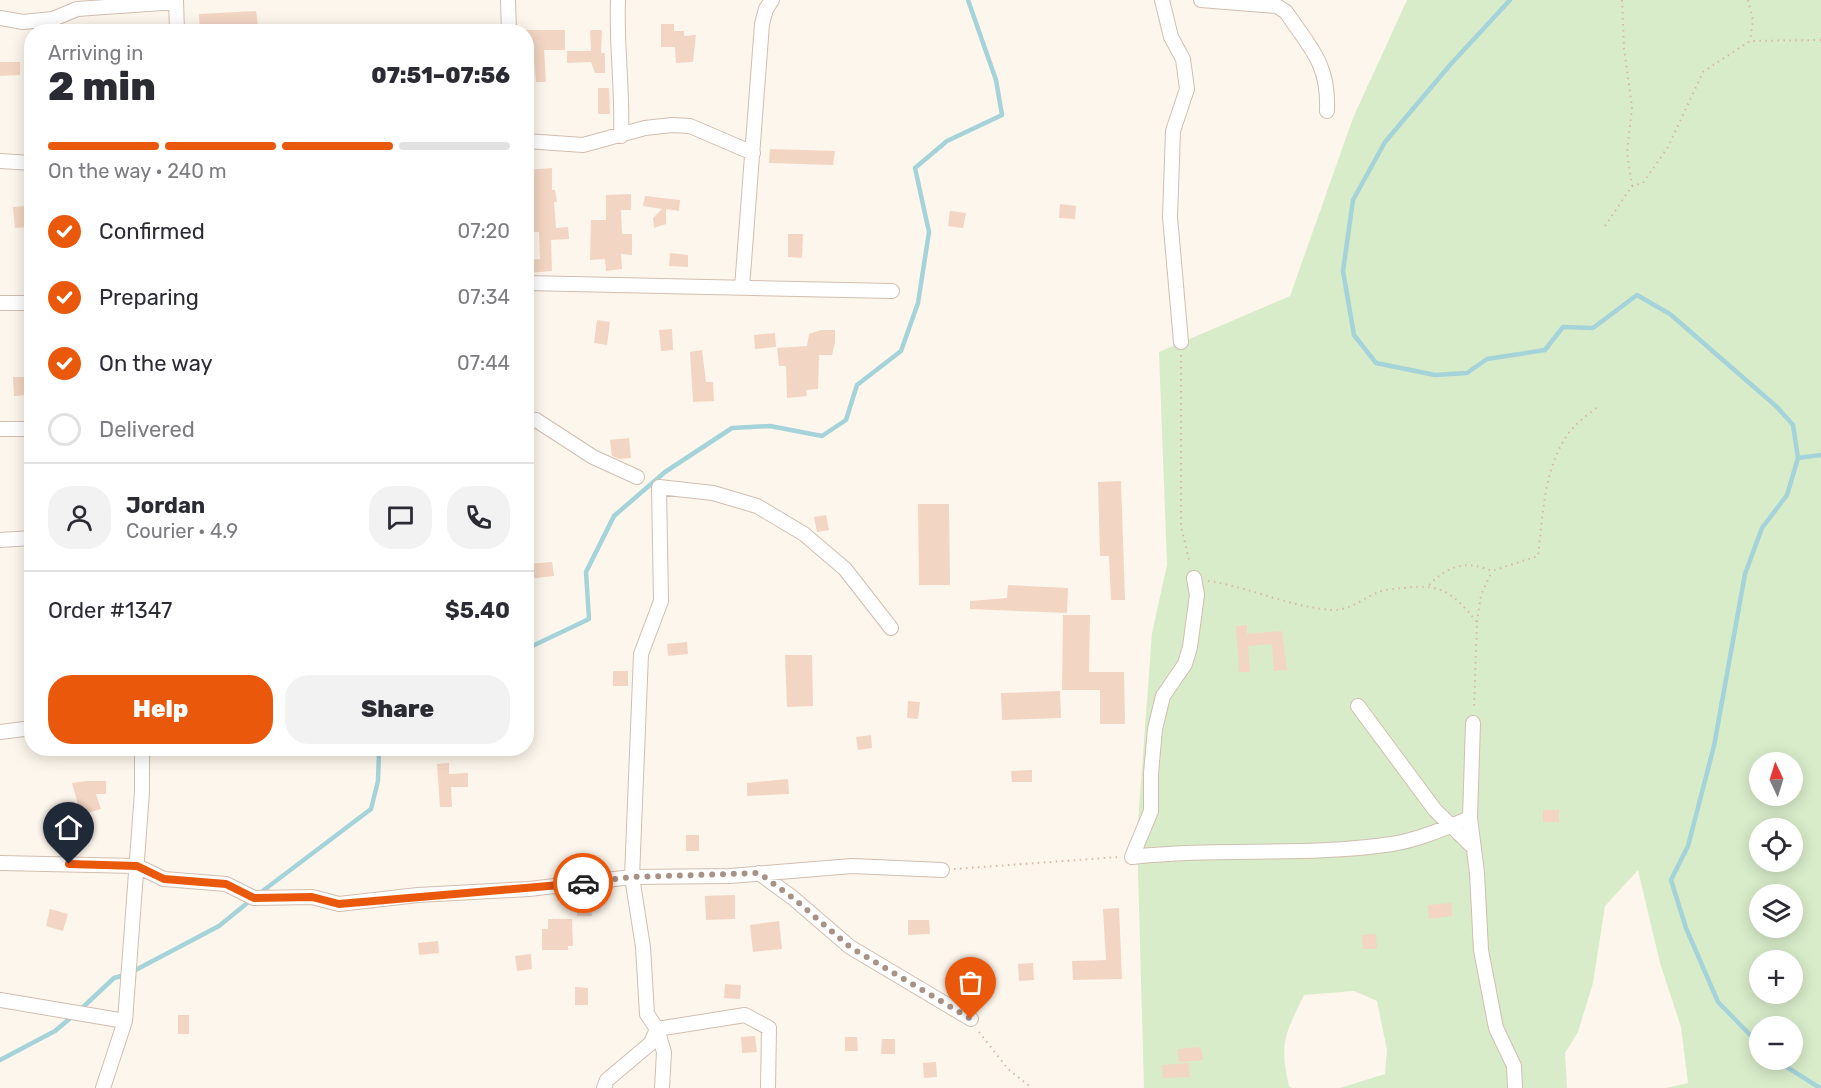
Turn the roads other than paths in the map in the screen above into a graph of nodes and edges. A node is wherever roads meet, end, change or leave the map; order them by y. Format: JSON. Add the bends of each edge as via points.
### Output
{"nodes":[{"id":1,"x":508,"y":0,"type":"edge"},
{"id":2,"x":618,"y":0,"type":"edge"},
{"id":3,"x":772,"y":0,"type":"edge"},
{"id":4,"x":1162,"y":0,"type":"edge"},
{"id":5,"x":1201,"y":0,"type":"edge"},
{"id":6,"x":176,"y":1,"type":"edge"},
{"id":7,"x":0,"y":18,"type":"edge"},
{"id":8,"x":177,"y":24,"type":"edge"},
{"id":9,"x":509,"y":24,"type":"edge"},
{"id":10,"x":1327,"y":111,"type":"dead end"},
{"id":11,"x":621,"y":136,"type":"junction"},
{"id":12,"x":534,"y":142,"type":"edge"},
{"id":13,"x":753,"y":153,"type":"junction"},
{"id":14,"x":0,"y":161,"type":"edge"},
{"id":15,"x":24,"y":162,"type":"edge"},
{"id":16,"x":534,"y":284,"type":"edge"},
{"id":17,"x":742,"y":288,"type":"junction"},
{"id":18,"x":892,"y":291,"type":"dead end"},
{"id":19,"x":0,"y":303,"type":"edge"},
{"id":20,"x":24,"y":303,"type":"edge"},
{"id":21,"x":1181,"y":342,"type":"road end"},
{"id":22,"x":534,"y":420,"type":"edge"},
{"id":23,"x":0,"y":429,"type":"edge"},
{"id":24,"x":24,"y":429,"type":"edge"},
{"id":25,"x":637,"y":477,"type":"dead end"},
{"id":26,"x":24,"y":538,"type":"edge"},
{"id":27,"x":0,"y":540,"type":"edge"},
{"id":28,"x":1194,"y":578,"type":"road end"},
{"id":29,"x":891,"y":628,"type":"dead end"},
{"id":30,"x":1358,"y":706,"type":"dead end"},
{"id":31,"x":1473,"y":723,"type":"road end"},
{"id":32,"x":24,"y":729,"type":"edge"},
{"id":33,"x":0,"y":732,"type":"edge"},
{"id":34,"x":142,"y":756,"type":"edge"},
{"id":35,"x":1470,"y":818,"type":"junction"},
{"id":36,"x":1449,"y":826,"type":"junction"},
{"id":37,"x":1474,"y":848,"type":"junction"},
{"id":38,"x":0,"y":863,"type":"edge"},
{"id":39,"x":137,"y":866,"type":"junction"},
{"id":40,"x":942,"y":870,"type":"road end"},
{"id":41,"x":759,"y":873,"type":"junction"},
{"id":42,"x":632,"y":877,"type":"junction"},
{"id":43,"x":0,"y":1000,"type":"edge"},
{"id":44,"x":971,"y":1019,"type":"road end"},
{"id":45,"x":125,"y":1021,"type":"junction"},
{"id":46,"x":657,"y":1029,"type":"junction"},
{"id":47,"x":103,"y":1088,"type":"edge"},
{"id":48,"x":604,"y":1088,"type":"edge"},
{"id":49,"x":662,"y":1088,"type":"edge"},
{"id":50,"x":768,"y":1088,"type":"edge"},
{"id":51,"x":1515,"y":1088,"type":"edge"}],
"edges":[{"from":1,"to":9,"type":"street"},
{"from":2,"to":11,"type":"street"},
{"from":3,"to":13,"type":"street","via":[[762,24]]},
{"from":4,"to":21,"type":"street","via":[[1171,37],[1183,59],[1187,89],[1173,131],[1170,216]]},
{"from":5,"to":10,"type":"street","via":[[1277,6],[1286,12],[1323,68]]},
{"from":6,"to":7,"type":"street","via":[[77,9],[53,20],[23,22]]},
{"from":6,"to":8,"type":"street"},
{"from":11,"to":12,"type":"street","via":[[583,145]]},
{"from":11,"to":13,"type":"street","via":[[663,126],[690,126]]},
{"from":13,"to":17,"type":"street"},
{"from":14,"to":15,"type":"street"},
{"from":16,"to":17,"type":"street"},
{"from":17,"to":18,"type":"street"},
{"from":19,"to":20,"type":"street"},
{"from":22,"to":25,"type":"street","via":[[593,457]]},
{"from":23,"to":24,"type":"street"},
{"from":26,"to":27,"type":"street"},
{"from":28,"to":36,"type":"street","via":[[1197,594],[1190,648],[1163,696],[1155,729],[1150,811],[1132,857],[1393,844]]},
{"from":29,"to":42,"type":"street","via":[[845,569],[795,528],[757,506],[712,493],[660,487],[661,601],[640,654]]},
{"from":30,"to":36,"type":"street"},
{"from":31,"to":35,"type":"street"},
{"from":32,"to":33,"type":"street"},
{"from":34,"to":39,"type":"street"},
{"from":35,"to":36,"type":"street"},
{"from":35,"to":37,"type":"street"},
{"from":36,"to":37,"type":"street"},
{"from":37,"to":51,"type":"street","via":[[1481,950],[1496,1028],[1514,1066]]},
{"from":38,"to":39,"type":"street"},
{"from":39,"to":42,"type":"street","via":[[164,879],[226,884],[254,898],[312,897],[339,904]]},
{"from":39,"to":45,"type":"street"},
{"from":40,"to":41,"type":"street","via":[[852,866]]},
{"from":41,"to":42,"type":"street"},
{"from":41,"to":44,"type":"street","via":[[850,947]]},
{"from":42,"to":46,"type":"street","via":[[643,947],[647,1014]]},
{"from":43,"to":45,"type":"street"},
{"from":45,"to":47,"type":"street"},
{"from":46,"to":48,"type":"street","via":[[651,1043],[607,1080]]},
{"from":46,"to":49,"type":"street","via":[[664,1052]]},
{"from":46,"to":50,"type":"street","via":[[745,1015],[769,1028]]}]}
